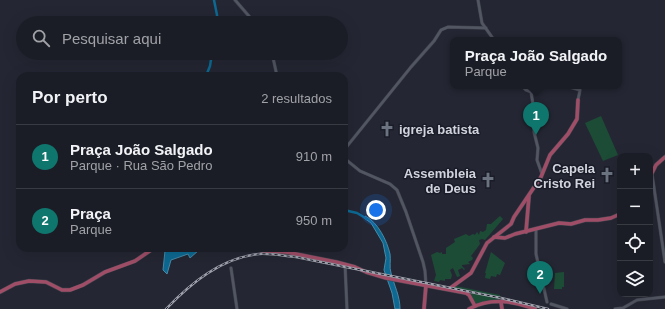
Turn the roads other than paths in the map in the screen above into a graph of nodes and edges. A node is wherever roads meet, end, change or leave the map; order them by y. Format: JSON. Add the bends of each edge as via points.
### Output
{"nodes":[{"id":1,"x":235,"y":0,"type":"edge"},
{"id":2,"x":478,"y":0,"type":"edge"},
{"id":3,"x":249,"y":16,"type":"edge"},
{"id":4,"x":486,"y":28,"type":"junction"},
{"id":5,"x":492,"y":37,"type":"edge"},
{"id":6,"x":274,"y":60,"type":"edge"},
{"id":7,"x":276,"y":72,"type":"edge"},
{"id":8,"x":526,"y":89,"type":"edge"},
{"id":9,"x":535,"y":89,"type":"edge"},
{"id":10,"x":576,"y":89,"type":"edge"},
{"id":11,"x":530,"y":92,"type":"junction"},
{"id":12,"x":578,"y":100,"type":"joint"},
{"id":13,"x":348,"y":145,"type":"edge"},
{"id":14,"x":665,"y":157,"type":"edge"},
{"id":15,"x":348,"y":161,"type":"edge"},
{"id":16,"x":653,"y":170,"type":"edge"},
{"id":17,"x":542,"y":175,"type":"junction"},
{"id":18,"x":653,"y":179,"type":"edge"},
{"id":19,"x":529,"y":195,"type":"junction"},
{"id":20,"x":617,"y":215,"type":"edge"},
{"id":21,"x":536,"y":229,"type":"junction"},
{"id":22,"x":526,"y":232,"type":"junction"},
{"id":23,"x":494,"y":237,"type":"junction"},
{"id":24,"x":148,"y":252,"type":"edge"},
{"id":25,"x":276,"y":252,"type":"edge"},
{"id":26,"x":665,"y":262,"type":"edge"},
{"id":27,"x":345,"y":264,"type":"junction"},
{"id":28,"x":231,"y":268,"type":"dead end"},
{"id":29,"x":426,"y":285,"type":"junction"},
{"id":30,"x":449,"y":289,"type":"junction"},
{"id":31,"x":0,"y":292,"type":"edge"},
{"id":32,"x":665,"y":297,"type":"edge"},
{"id":33,"x":502,"y":302,"type":"junction"},
{"id":34,"x":475,"y":306,"type":"junction"},
{"id":35,"x":236,"y":309,"type":"edge"},
{"id":36,"x":347,"y":309,"type":"edge"},
{"id":37,"x":424,"y":309,"type":"edge"},
{"id":38,"x":469,"y":309,"type":"edge"},
{"id":39,"x":502,"y":309,"type":"edge"},
{"id":40,"x":535,"y":309,"type":"edge"},
{"id":41,"x":567,"y":309,"type":"edge"},
{"id":42,"x":615,"y":309,"type":"edge"}],
"edges":[{"from":1,"to":3,"type":"street"},
{"from":2,"to":4,"type":"street"},
{"from":4,"to":5,"type":"street"},
{"from":4,"to":13,"type":"street","via":[[448,27],[441,30]]},
{"from":6,"to":7,"type":"street"},
{"from":8,"to":11,"type":"street"},
{"from":9,"to":11,"type":"street"},
{"from":10,"to":12,"type":"street","via":[[580,90]]},
{"from":11,"to":17,"type":"street","via":[[538,148],[537,160]]},
{"from":12,"to":17,"type":"main road","via":[[577,119],[550,155]]},
{"from":14,"to":16,"type":"main road"},
{"from":15,"to":29,"type":"street","via":[[360,171],[390,184],[397,190],[423,262]]},
{"from":17,"to":19,"type":"main road"},
{"from":18,"to":26,"type":"street"},
{"from":19,"to":22,"type":"main road"},
{"from":19,"to":23,"type":"main road","via":[[511,224]]},
{"from":20,"to":21,"type":"main road","via":[[608,219],[560,223]]},
{"from":21,"to":22,"type":"main road"},
{"from":21,"to":41,"type":"street","via":[[536,254],[549,303]]},
{"from":22,"to":23,"type":"main road","via":[[505,238]]},
{"from":23,"to":30,"type":"main road","via":[[485,246],[471,273]]},
{"from":24,"to":31,"type":"main road","via":[[135,261],[105,272],[70,290],[62,290],[43,282],[26,281]]},
{"from":25,"to":27,"type":"main road"},
{"from":27,"to":29,"type":"main road","via":[[386,278]]},
{"from":27,"to":36,"type":"street"},
{"from":28,"to":35,"type":"street"},
{"from":29,"to":30,"type":"main road"},
{"from":29,"to":37,"type":"main road"},
{"from":30,"to":34,"type":"main road","via":[[468,293]]},
{"from":32,"to":42,"type":"street","via":[[637,300],[623,308]]},
{"from":33,"to":34,"type":"main road","via":[[486,302]]},
{"from":33,"to":39,"type":"main road"},
{"from":33,"to":40,"type":"main road"},
{"from":34,"to":38,"type":"main road"}]}
